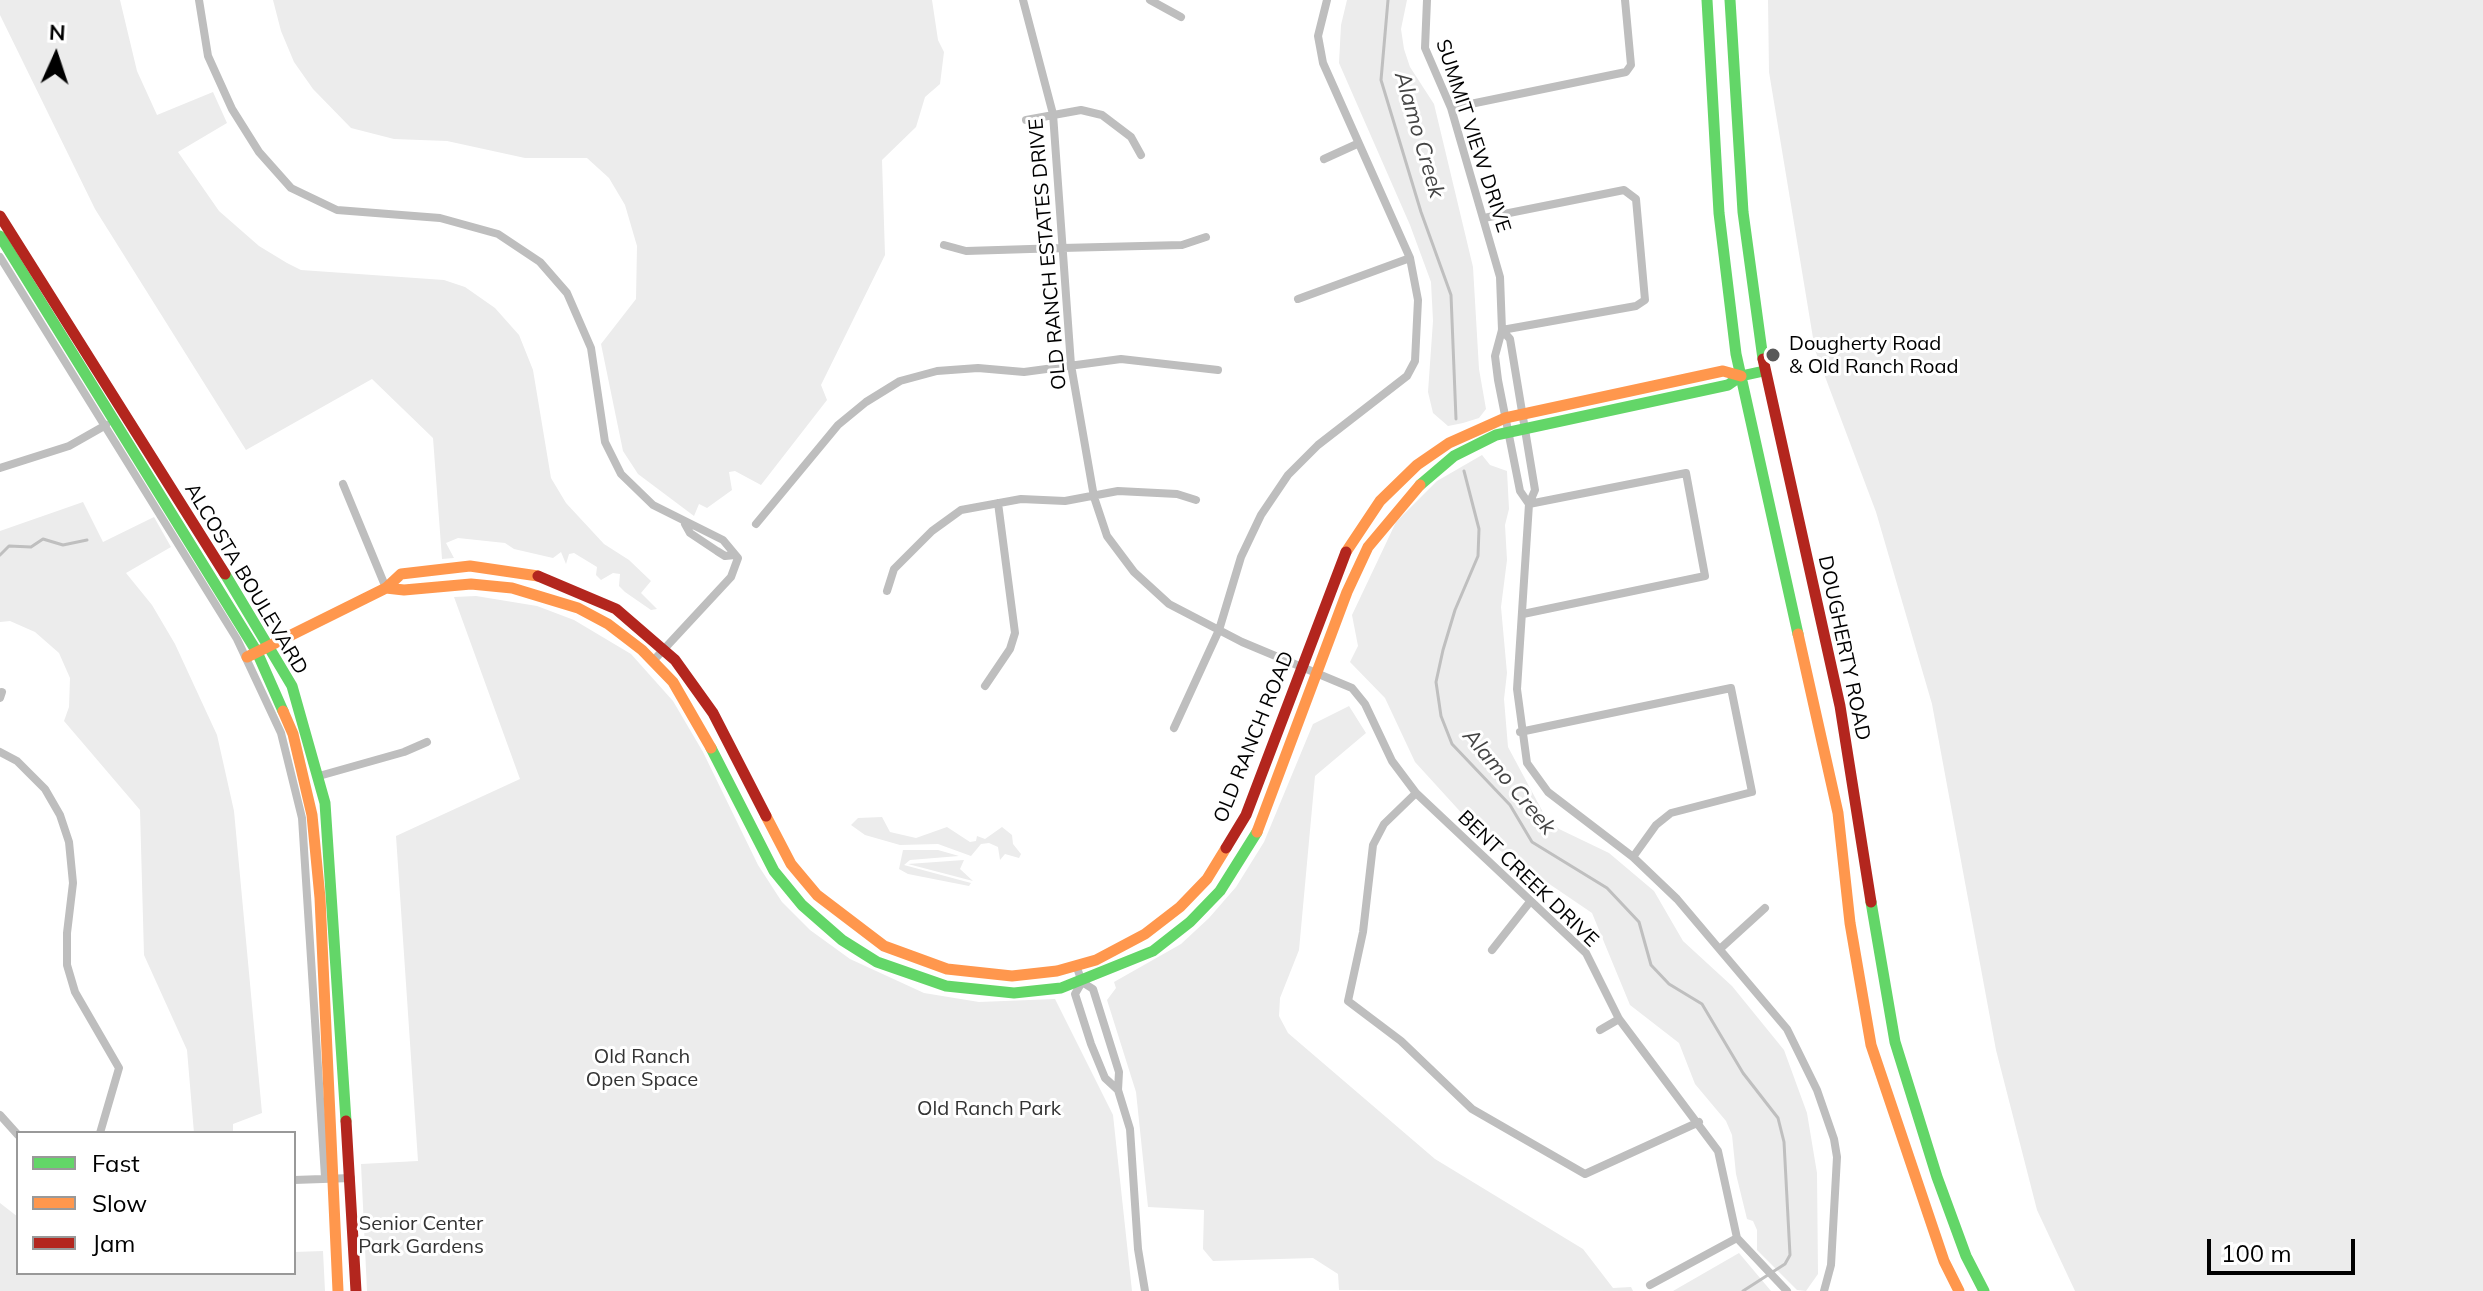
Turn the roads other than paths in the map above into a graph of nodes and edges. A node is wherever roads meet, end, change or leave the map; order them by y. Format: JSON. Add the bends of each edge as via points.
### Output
{"nodes":[{"id":1,"x":199,"y":0,"type":"edge"},
{"id":2,"x":1023,"y":0,"type":"edge"},
{"id":3,"x":1150,"y":0,"type":"edge"},
{"id":4,"x":1327,"y":0,"type":"edge"},
{"id":5,"x":1427,"y":0,"type":"edge"},
{"id":6,"x":1625,"y":0,"type":"edge"},
{"id":7,"x":1707,"y":0,"type":"edge"},
{"id":8,"x":1730,"y":0,"type":"edge"},
{"id":9,"x":1181,"y":17,"type":"dead end"},
{"id":10,"x":1451,"y":108,"type":"junction"},
{"id":11,"x":1053,"y":114,"type":"junction"},
{"id":12,"x":1026,"y":120,"type":"dead end"},
{"id":13,"x":1357,"y":144,"type":"junction"},
{"id":14,"x":1141,"y":155,"type":"dead end"},
{"id":15,"x":1324,"y":159,"type":"dead end"},
{"id":16,"x":0,"y":216,"type":"edge"},
{"id":17,"x":1484,"y":218,"type":"junction"},
{"id":18,"x":0,"y":236,"type":"edge"},
{"id":19,"x":1206,"y":237,"type":"dead end"},
{"id":20,"x":944,"y":245,"type":"dead end"},
{"id":21,"x":1062,"y":248,"type":"junction"},
{"id":22,"x":0,"y":257,"type":"edge"},
{"id":23,"x":1410,"y":258,"type":"junction"},
{"id":24,"x":1298,"y":299,"type":"dead end"},
{"id":25,"x":1502,"y":330,"type":"junction"},
{"id":26,"x":1071,"y":365,"type":"junction"},
{"id":27,"x":1218,"y":370,"type":"dead end"},
{"id":28,"x":1764,"y":371,"type":"junction"},
{"id":29,"x":1741,"y":376,"type":"junction"},
{"id":30,"x":1522,"y":413,"type":"junction"},
{"id":31,"x":1505,"y":418,"type":"junction"},
{"id":32,"x":114,"y":420,"type":"junction"},
{"id":33,"x":1525,"y":428,"type":"junction"},
{"id":34,"x":1508,"y":432,"type":"junction"},
{"id":35,"x":0,"y":468,"type":"edge"},
{"id":36,"x":343,"y":484,"type":"dead end"},
{"id":37,"x":1094,"y":497,"type":"junction"},
{"id":38,"x":1196,"y":500,"type":"dead end"},
{"id":39,"x":998,"y":503,"type":"junction"},
{"id":40,"x":1529,"y":504,"type":"junction"},
{"id":41,"x":756,"y":524,"type":"dead end"},
{"id":42,"x":386,"y":588,"type":"junction"},
{"id":43,"x":887,"y":591,"type":"dead end"},
{"id":44,"x":1523,"y":614,"type":"junction"},
{"id":45,"x":1219,"y":630,"type":"junction"},
{"id":46,"x":270,"y":645,"type":"junction"},
{"id":47,"x":664,"y":649,"type":"junction"},
{"id":48,"x":252,"y":655,"type":"junction"},
{"id":49,"x":653,"y":661,"type":"junction"},
{"id":50,"x":1302,"y":666,"type":"junction"},
{"id":51,"x":1318,"y":672,"type":"junction"},
{"id":52,"x":985,"y":686,"type":"dead end"},
{"id":53,"x":1174,"y":728,"type":"dead end"},
{"id":54,"x":1520,"y":732,"type":"junction"},
{"id":55,"x":427,"y":742,"type":"dead end"},
{"id":56,"x":0,"y":752,"type":"edge"},
{"id":57,"x":319,"y":776,"type":"junction"},
{"id":58,"x":1416,"y":793,"type":"junction"},
{"id":59,"x":1633,"y":857,"type":"junction"},
{"id":60,"x":1529,"y":903,"type":"junction"},
{"id":61,"x":1765,"y":908,"type":"dead end"},
{"id":62,"x":1721,"y":948,"type":"junction"},
{"id":63,"x":1492,"y":950,"type":"dead end"},
{"id":64,"x":1076,"y":965,"type":"junction"},
{"id":65,"x":1082,"y":982,"type":"junction"},
{"id":66,"x":1619,"y":1019,"type":"junction"},
{"id":67,"x":1600,"y":1030,"type":"dead end"},
{"id":68,"x":1118,"y":1090,"type":"junction"},
{"id":69,"x":0,"y":1115,"type":"edge"},
{"id":70,"x":1699,"y":1122,"type":"junction"},
{"id":71,"x":101,"y":1131,"type":"edge"},
{"id":72,"x":16,"y":1133,"type":"edge"},
{"id":73,"x":330,"y":1178,"type":"junction"},
{"id":74,"x":351,"y":1178,"type":"junction"},
{"id":75,"x":296,"y":1180,"type":"edge"},
{"id":76,"x":1737,"y":1238,"type":"junction"},
{"id":77,"x":1650,"y":1285,"type":"dead end"},
{"id":78,"x":1786,"y":1290,"type":"edge"},
{"id":79,"x":338,"y":1291,"type":"edge"},
{"id":80,"x":356,"y":1291,"type":"edge"},
{"id":81,"x":1145,"y":1291,"type":"edge"},
{"id":82,"x":1824,"y":1291,"type":"edge"},
{"id":83,"x":1959,"y":1291,"type":"edge"},
{"id":84,"x":1984,"y":1291,"type":"edge"}],
"edges":[{"from":1,"to":47,"type":"street","via":[[208,56],[232,109],[259,152],[291,188],[337,210],[440,218],[479,227],[540,262],[567,293],[586,330],[611,457],[637,493],[685,524],[723,540],[735,555],[731,577]]},
{"from":2,"to":11,"type":"street","name":"OLD RANCH ESTATES DRIVE"},
{"from":3,"to":9,"type":"street"},
{"from":4,"to":13,"type":"street","via":[[1318,36],[1323,63]]},
{"from":5,"to":10,"type":"street","name":"SUMMIT VIEW DRIVE","via":[[1425,48]]},
{"from":6,"to":10,"type":"street","via":[[1631,65],[1626,72]]},
{"from":7,"to":29,"type":"main road","name":"DOUGHERTY ROAD","via":[[1719,213]]},
{"from":8,"to":28,"type":"main road","name":"DOUGHERTY ROAD","via":[[1743,212]]},
{"from":10,"to":17,"type":"street","name":"SUMMIT VIEW DRIVE"},
{"from":11,"to":12,"type":"street"},
{"from":11,"to":14,"type":"street","via":[[1081,110],[1102,115],[1131,137]]},
{"from":11,"to":21,"type":"street","name":"OLD RANCH ESTATES DRIVE"},
{"from":13,"to":15,"type":"street"},
{"from":13,"to":23,"type":"street"},
{"from":16,"to":32,"type":"main road","name":"ALCOSTA BOULEVARD"},
{"from":17,"to":25,"type":"street","name":"SUMMIT VIEW DRIVE","via":[[1500,277]]},
{"from":17,"to":25,"type":"street","via":[[1624,190],[1636,199],[1645,300],[1636,306]]},
{"from":18,"to":32,"type":"main road","name":"ALCOSTA BOULEVARD"},
{"from":19,"to":21,"type":"street","via":[[1182,245]]},
{"from":20,"to":21,"type":"street","via":[[966,251]]},
{"from":21,"to":26,"type":"street","name":"OLD RANCH ESTATES DRIVE"},
{"from":22,"to":32,"type":"street","name":"ALCOSTA BOULEVARD"},
{"from":23,"to":24,"type":"street"},
{"from":23,"to":45,"type":"street","via":[[1418,300],[1415,361],[1407,376],[1288,475],[1241,557]]},
{"from":25,"to":30,"type":"street","name":"SUMMIT VIEW DRIVE","via":[[1510,339]]},
{"from":25,"to":31,"type":"street","name":"SUMMIT VIEW DRIVE","via":[[1495,356]]},
{"from":26,"to":27,"type":"street","via":[[1121,359]]},
{"from":26,"to":37,"type":"street","name":"OLD RANCH ESTATES DRIVE"},
{"from":26,"to":41,"type":"street","via":[[1024,372],[937,371],[900,381],[838,425]]},
{"from":28,"to":29,"type":"main road","name":"OLD RANCH ROAD"},
{"from":28,"to":84,"type":"main road","name":"DOUGHERTY ROAD","via":[[1840,706],[1895,1042],[1942,1191]]},
{"from":29,"to":30,"type":"main road","name":"OLD RANCH ROAD","via":[[1723,371]]},
{"from":29,"to":33,"type":"main road","name":"OLD RANCH ROAD","via":[[1728,385]]},
{"from":29,"to":83,"type":"main road","name":"DOUGHERTY ROAD","via":[[1838,813],[1871,1045],[1944,1261]]},
{"from":30,"to":31,"type":"main road","name":"OLD RANCH ROAD"},
{"from":30,"to":33,"type":"street","name":"SUMMIT VIEW DRIVE"},
{"from":31,"to":34,"type":"street","name":"SUMMIT VIEW DRIVE"},
{"from":31,"to":50,"type":"main road","name":"OLD RANCH ROAD","via":[[1449,443],[1380,501],[1351,541]]},
{"from":32,"to":35,"type":"street","via":[[69,446]]},
{"from":32,"to":46,"type":"main road","name":"ALCOSTA BOULEVARD"},
{"from":32,"to":48,"type":"main road","name":"ALCOSTA BOULEVARD"},
{"from":33,"to":34,"type":"main road","name":"OLD RANCH ROAD"},
{"from":33,"to":40,"type":"street","name":"SUMMIT VIEW DRIVE","via":[[1535,490]]},
{"from":34,"to":40,"type":"street","name":"SUMMIT VIEW DRIVE","via":[[1520,491]]},
{"from":34,"to":51,"type":"main road","name":"OLD RANCH ROAD","via":[[1454,456],[1394,512],[1368,547]]},
{"from":36,"to":42,"type":"street"},
{"from":37,"to":38,"type":"street","via":[[1118,491]]},
{"from":37,"to":39,"type":"street"},
{"from":37,"to":45,"type":"street","name":"OLD RANCH ESTATES DRIVE","via":[[1107,536],[1134,572],[1169,604]]},
{"from":39,"to":43,"type":"street","via":[[961,510],[932,531],[894,569]]},
{"from":39,"to":52,"type":"street","via":[[1015,633]]},
{"from":40,"to":44,"type":"street","name":"SUMMIT VIEW DRIVE"},
{"from":40,"to":44,"type":"street","via":[[1686,473],[1705,576]]},
{"from":42,"to":46,"type":"main road","name":"OLD RANCH ROAD"},
{"from":42,"to":47,"type":"main road","name":"OLD RANCH ROAD","via":[[401,574],[439,567],[515,570],[585,592],[635,622]]},
{"from":42,"to":49,"type":"main road","name":"OLD RANCH ROAD","via":[[471,584],[546,597],[608,624]]},
{"from":44,"to":54,"type":"street","name":"SUMMIT VIEW DRIVE","via":[[1517,689]]},
{"from":45,"to":50,"type":"street","name":"OLD RANCH ESTATES DRIVE"},
{"from":45,"to":53,"type":"street"},
{"from":46,"to":48,"type":"main road","name":"OLD RANCH ROAD"},
{"from":46,"to":57,"type":"main road","name":"ALCOSTA BOULEVARD","via":[[292,686]]},
{"from":47,"to":49,"type":"street"},
{"from":47,"to":64,"type":"main road","name":"OLD RANCH ROAD","via":[[713,713],[791,864],[855,927],[927,964],[976,975],[1012,976]]},
{"from":48,"to":73,"type":"main road","name":"ALCOSTA BOULEVARD","via":[[293,734],[312,815]]},
{"from":49,"to":65,"type":"main road","name":"OLD RANCH ROAD","via":[[697,720],[774,871],[842,940],[877,962],[960,989],[1014,993]]},
{"from":50,"to":51,"type":"street","name":"OLD RANCH ESTATES DRIVE"},
{"from":50,"to":64,"type":"main road","name":"OLD RANCH ROAD","via":[[1246,815],[1207,879],[1145,934]]},
{"from":51,"to":58,"type":"street","name":"BENT CREEK DRIVE","via":[[1352,688],[1365,704],[1392,761]]},
{"from":51,"to":65,"type":"main road","name":"OLD RANCH ROAD","via":[[1264,819],[1220,891],[1153,951]]},
{"from":54,"to":59,"type":"street","name":"SUMMIT VIEW DRIVE","via":[[1527,763],[1548,792]]},
{"from":54,"to":59,"type":"street","via":[[1731,688],[1752,792],[1671,813]]},
{"from":55,"to":57,"type":"street"},
{"from":56,"to":71,"type":"street","via":[[45,789],[69,842],[73,883],[67,965],[75,992],[119,1068]]},
{"from":57,"to":74,"type":"main road","name":"ALCOSTA BOULEVARD","via":[[330,840]]},
{"from":58,"to":60,"type":"street","name":"BENT CREEK DRIVE"},
{"from":58,"to":70,"type":"street","via":[[1384,824],[1373,845],[1348,1001],[1401,1041],[1472,1109],[1585,1174]]},
{"from":59,"to":62,"type":"street","name":"SUMMIT VIEW DRIVE"},
{"from":60,"to":63,"type":"street"},
{"from":60,"to":66,"type":"street","name":"BENT CREEK DRIVE","via":[[1586,953]]},
{"from":61,"to":62,"type":"street"},
{"from":62,"to":82,"type":"street","name":"SUMMIT VIEW DRIVE","via":[[1787,1029],[1830,1120],[1837,1157],[1831,1265]]},
{"from":64,"to":65,"type":"street"},
{"from":65,"to":68,"type":"street","via":[[1093,989],[1119,1072]]},
{"from":65,"to":68,"type":"street","via":[[1075,994],[1091,1044],[1105,1078]]},
{"from":66,"to":67,"type":"street"},
{"from":66,"to":70,"type":"street","name":"BENT CREEK DRIVE"},
{"from":68,"to":81,"type":"street","via":[[1130,1129]]},
{"from":69,"to":72,"type":"street"},
{"from":70,"to":76,"type":"street","name":"BENT CREEK DRIVE","via":[[1718,1151]]},
{"from":73,"to":74,"type":"street"},
{"from":73,"to":75,"type":"street"},
{"from":73,"to":79,"type":"main road","name":"ALCOSTA BOULEVARD"},
{"from":74,"to":80,"type":"main road","name":"ALCOSTA BOULEVARD"},
{"from":76,"to":77,"type":"street"},
{"from":76,"to":78,"type":"street","name":"BENT CREEK DRIVE"}]}
